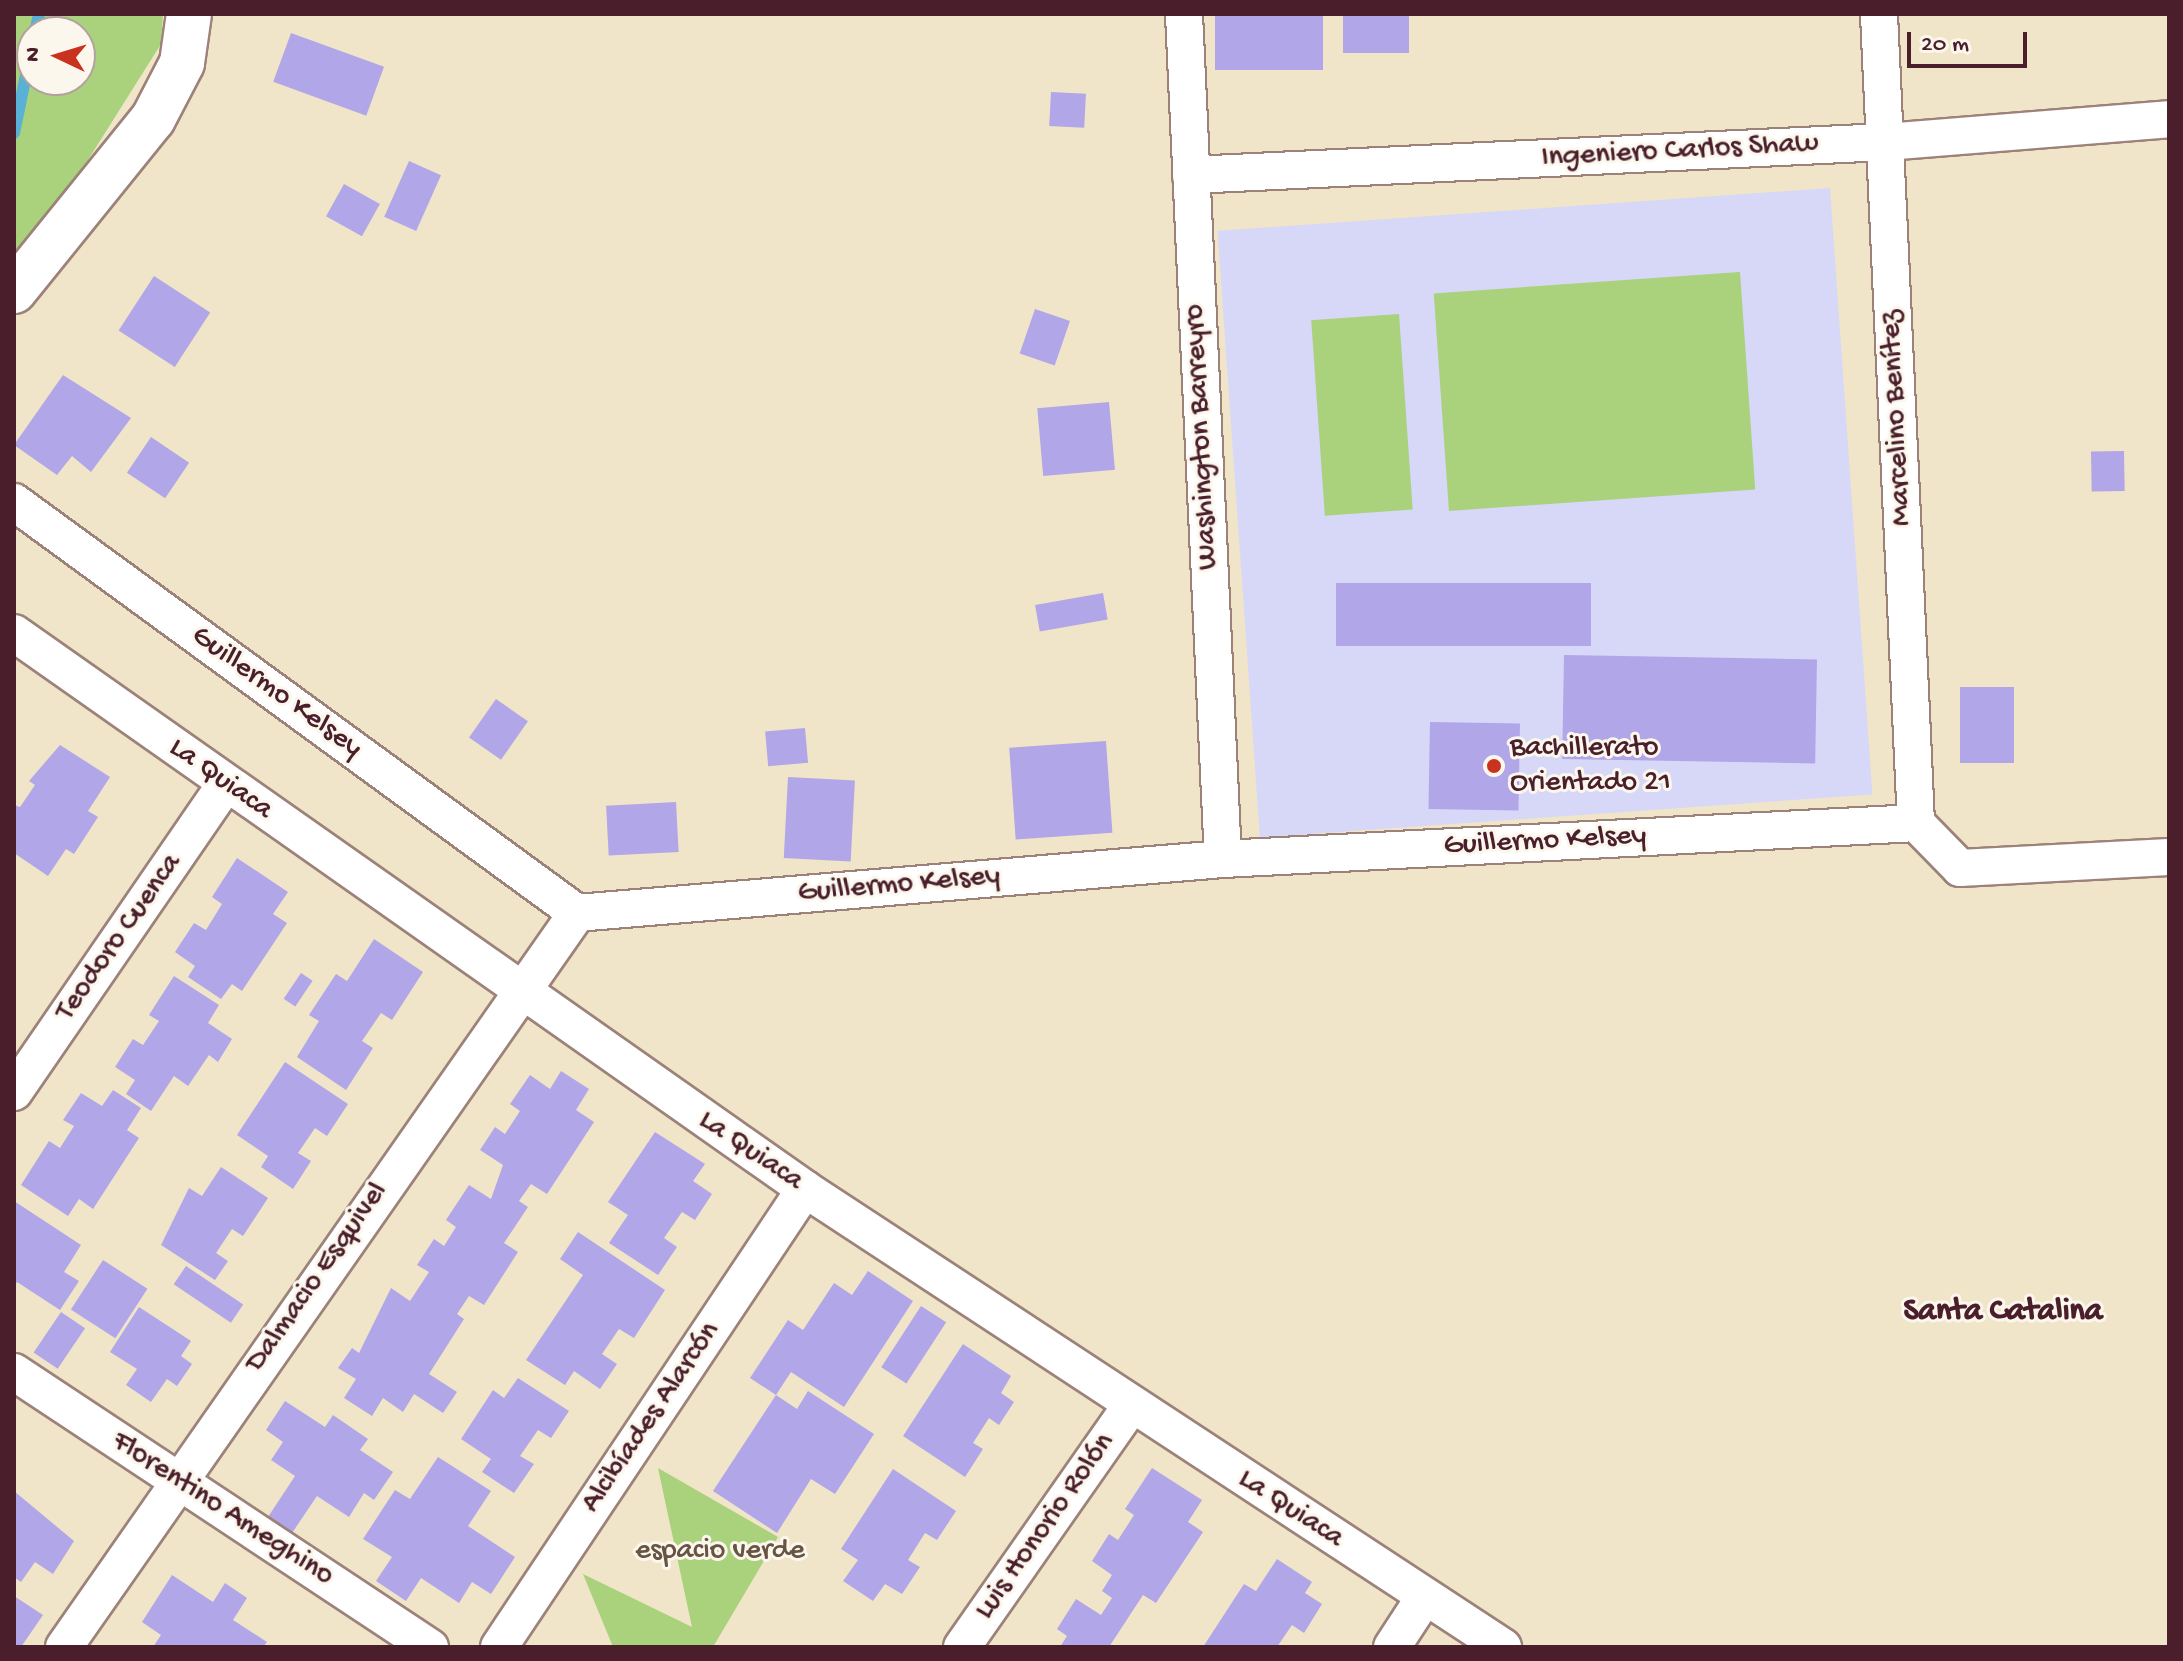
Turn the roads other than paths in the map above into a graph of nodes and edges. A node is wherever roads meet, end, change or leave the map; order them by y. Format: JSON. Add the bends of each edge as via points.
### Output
{"nodes":[{"id":1,"x":189,"y":14,"type":"edge"},
{"id":2,"x":1184,"y":14,"type":"edge"},
{"id":3,"x":1879,"y":14,"type":"edge"},
{"id":4,"x":2169,"y":119,"type":"edge"},
{"id":5,"x":1885,"y":142,"type":"junction"},
{"id":6,"x":1191,"y":175,"type":"junction"},
{"id":7,"x":14,"y":291,"type":"edge"},
{"id":8,"x":14,"y":502,"type":"edge"},
{"id":9,"x":14,"y":633,"type":"edge"},
{"id":10,"x":226,"y":784,"type":"junction"},
{"id":11,"x":1916,"y":823,"type":"junction"},
{"id":12,"x":2169,"y":857,"type":"edge"},
{"id":13,"x":1223,"y":859,"type":"junction"},
{"id":14,"x":577,"y":913,"type":"junction"},
{"id":15,"x":518,"y":993,"type":"junction"},
{"id":16,"x":14,"y":1092,"type":"edge"},
{"id":17,"x":805,"y":1189,"type":"junction"},
{"id":18,"x":14,"y":1372,"type":"edge"},
{"id":19,"x":1131,"y":1406,"type":"junction"},
{"id":20,"x":176,"y":1479,"type":"junction"},
{"id":21,"x":1424,"y":1598,"type":"junction"},
{"id":22,"x":64,"y":1647,"type":"edge"},
{"id":23,"x":430,"y":1647,"type":"edge"},
{"id":24,"x":499,"y":1647,"type":"edge"},
{"id":25,"x":962,"y":1647,"type":"edge"},
{"id":26,"x":1392,"y":1647,"type":"edge"},
{"id":27,"x":1503,"y":1647,"type":"edge"}],
"edges":[{"from":1,"to":7,"type":"main road","via":[[182,63],[153,119]]},
{"from":2,"to":6,"type":"street","name":"Washington Barreyro"},
{"from":3,"to":5,"type":"street","name":"Marcelino Benítez"},
{"from":4,"to":5,"type":"street","name":"Ingeniero Carlos Shaw"},
{"from":5,"to":6,"type":"street","name":"Ingeniero Carlos Shaw"},
{"from":5,"to":11,"type":"street","name":"Marcelino Benítez"},
{"from":6,"to":13,"type":"street","name":"Washington Barreyro"},
{"from":8,"to":14,"type":"street","name":"Guillermo Kelsey"},
{"from":9,"to":10,"type":"street","name":"La Quiaca"},
{"from":10,"to":15,"type":"street","name":"La Quiaca"},
{"from":10,"to":16,"type":"street","name":"Teodoro Cuenca"},
{"from":11,"to":12,"type":"street","via":[[1960,868]]},
{"from":11,"to":13,"type":"street","name":"Guillermo Kelsey"},
{"from":13,"to":14,"type":"street","name":"Guillermo Kelsey"},
{"from":14,"to":15,"type":"street","name":"Dalmacio Esquivel"},
{"from":15,"to":17,"type":"street","name":"La Quiaca"},
{"from":15,"to":20,"type":"street","name":"Dalmacio Esquivel"},
{"from":17,"to":19,"type":"street","name":"La Quiaca"},
{"from":17,"to":24,"type":"street","name":"Alcibíades Alarcón"},
{"from":18,"to":20,"type":"street","name":"Florentino Ameghino"},
{"from":19,"to":21,"type":"street","name":"La Quiaca"},
{"from":19,"to":25,"type":"street","name":"Luis Honorio Rolón"},
{"from":20,"to":22,"type":"street","name":"Dalmacio Esquivel"},
{"from":20,"to":23,"type":"street","name":"Florentino Ameghino"},
{"from":21,"to":26,"type":"street"},
{"from":21,"to":27,"type":"street","name":"La Quiaca"}]}
